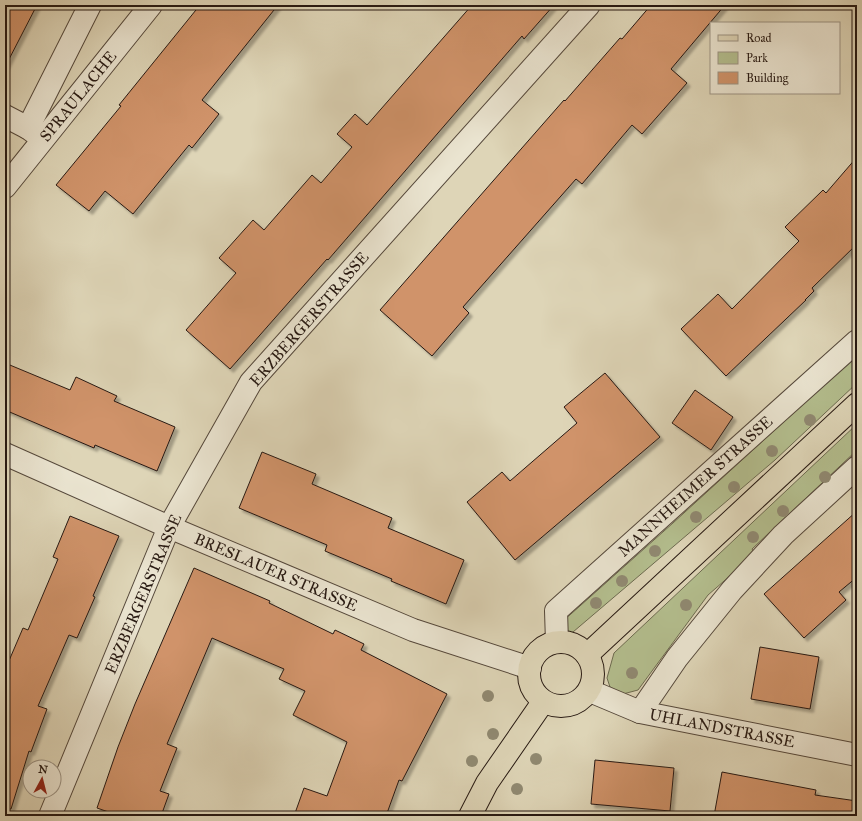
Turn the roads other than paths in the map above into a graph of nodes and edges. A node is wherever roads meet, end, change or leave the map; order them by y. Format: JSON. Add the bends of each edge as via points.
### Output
{"nodes":[{"id":1,"x":90,"y":5,"type":"edge"},
{"id":2,"x":151,"y":5,"type":"edge"},
{"id":3,"x":589,"y":5,"type":"edge"},
{"id":4,"x":5,"y":116,"type":"edge"},
{"id":5,"x":36,"y":134,"type":"junction"},
{"id":6,"x":5,"y":187,"type":"edge"},
{"id":7,"x":857,"y":341,"type":"edge"},
{"id":8,"x":857,"y":404,"type":"edge"},
{"id":9,"x":5,"y":454,"type":"edge"},
{"id":10,"x":857,"y":467,"type":"edge"},
{"id":11,"x":169,"y":527,"type":"junction"},
{"id":12,"x":557,"y":642,"type":"junction"},
{"id":13,"x":587,"y":655,"type":"junction"},
{"id":14,"x":530,"y":668,"type":"junction"},
{"id":15,"x":590,"y":691,"type":"junction"},
{"id":16,"x":543,"y":702,"type":"junction"},
{"id":17,"x":640,"y":712,"type":"junction"},
{"id":18,"x":857,"y":755,"type":"edge"},
{"id":19,"x":50,"y":816,"type":"edge"},
{"id":20,"x":470,"y":816,"type":"edge"}],
"edges":[{"from":1,"to":5,"type":"street"},
{"from":2,"to":5,"type":"street","name":"SPRAULACHE"},
{"from":3,"to":11,"type":"street","name":"ERZBERGERSTRASSE","via":[[251,382]]},
{"from":4,"to":5,"type":"street"},
{"from":5,"to":6,"type":"street","name":"SPRAULACHE"},
{"from":7,"to":12,"type":"street","name":"MANNHEIMER STRASSE","via":[[556,611]]},
{"from":8,"to":13,"type":"main road"},
{"from":9,"to":11,"type":"street","name":"BRESLAUER STRASSE"},
{"from":10,"to":17,"type":"street","via":[[783,535],[732,590],[677,658]]},
{"from":11,"to":14,"type":"street","name":"BRESLAUER STRASSE","via":[[413,630]]},
{"from":11,"to":19,"type":"street","name":"ERZBERGERSTRASSE"},
{"from":12,"to":13,"type":"main road","via":[[570,643]]},
{"from":12,"to":14,"type":"main road","via":[[538,652]]},
{"from":13,"to":15,"type":"main road","via":[[594,670]]},
{"from":14,"to":16,"type":"main road","via":[[531,686]]},
{"from":15,"to":16,"type":"main road","via":[[582,700],[568,706],[555,706]]},
{"from":15,"to":17,"type":"street","name":"UHLANDSTRASSE"},
{"from":16,"to":20,"type":"main road","via":[[487,784]]},
{"from":17,"to":18,"type":"street","name":"UHLANDSTRASSE"}]}
